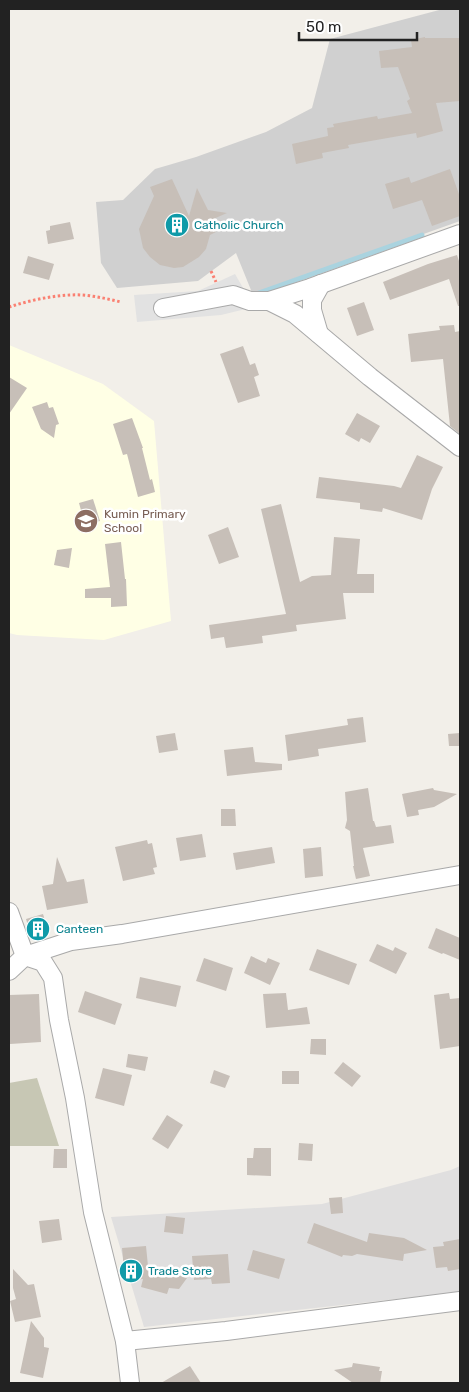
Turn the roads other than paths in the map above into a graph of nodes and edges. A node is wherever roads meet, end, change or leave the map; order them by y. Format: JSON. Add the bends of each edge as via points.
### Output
{"nodes":[{"id":1,"x":460,"y":234,"type":"edge"},
{"id":2,"x":320,"y":284,"type":"junction"},
{"id":3,"x":269,"y":301,"type":"junction"},
{"id":4,"x":163,"y":308,"type":"dead end"},
{"id":5,"x":319,"y":334,"type":"junction"},
{"id":6,"x":460,"y":447,"type":"edge"},
{"id":7,"x":460,"y":875,"type":"edge"},
{"id":8,"x":9,"y":912,"type":"edge"},
{"id":9,"x":25,"y":956,"type":"junction"},
{"id":10,"x":9,"y":971,"type":"edge"},
{"id":11,"x":460,"y":1301,"type":"edge"},
{"id":12,"x":125,"y":1340,"type":"junction"},
{"id":13,"x":130,"y":1383,"type":"edge"}],
"edges":[{"from":1,"to":2,"type":"street","via":[[403,262]]},
{"from":2,"to":3,"type":"street"},
{"from":2,"to":5,"type":"street","via":[[312,300]]},
{"from":3,"to":4,"type":"street","via":[[250,301],[233,295]]},
{"from":3,"to":5,"type":"street","via":[[295,314]]},
{"from":5,"to":6,"type":"street"},
{"from":7,"to":9,"type":"street","via":[[71,942]]},
{"from":8,"to":9,"type":"street"},
{"from":9,"to":10,"type":"street"},
{"from":9,"to":12,"type":"street","via":[[43,962],[53,978],[93,1212]]},
{"from":11,"to":12,"type":"street","via":[[226,1331]]},
{"from":12,"to":13,"type":"street"}]}
